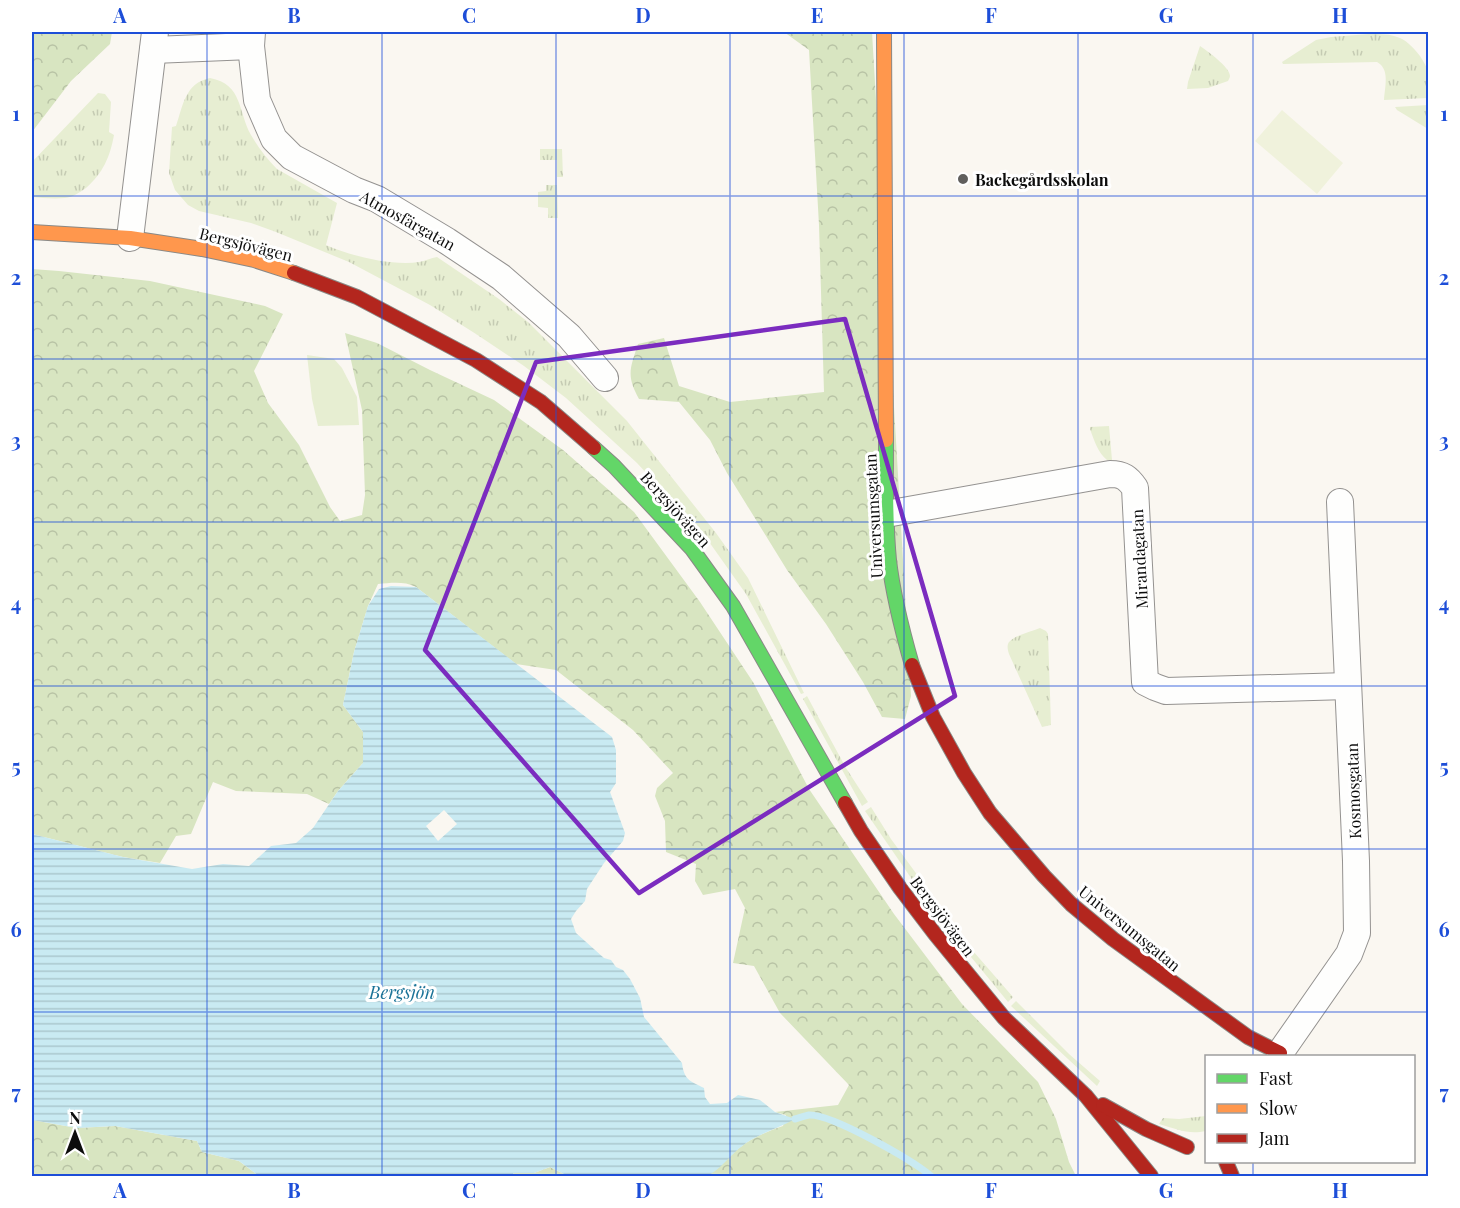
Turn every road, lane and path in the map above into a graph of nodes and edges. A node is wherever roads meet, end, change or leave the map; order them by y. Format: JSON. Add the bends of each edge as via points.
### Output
{"nodes":[{"id":1,"x":884,"y":32,"type":"edge"},
{"id":2,"x":252,"y":39,"type":"edge"},
{"id":3,"x":154,"y":40,"type":"edge"},
{"id":4,"x":32,"y":232,"type":"edge"},
{"id":5,"x":130,"y":238,"type":"junction"},
{"id":6,"x":605,"y":378,"type":"dead end"},
{"id":7,"x":1340,"y":502,"type":"dead end"},
{"id":8,"x":886,"y":514,"type":"junction"},
{"id":9,"x":1348,"y":686,"type":"junction"},
{"id":10,"x":1279,"y":1055,"type":"edge"},
{"id":11,"x":1086,"y":1096,"type":"junction"},
{"id":12,"x":1171,"y":1154,"type":"dead end"},
{"id":13,"x":1157,"y":1174,"type":"edge"}],
"edges":[{"from":1,"to":8,"type":"street","name":"Universumsgatan"},
{"from":2,"to":3,"type":"street","name":"Atmosfärgatan"},
{"from":2,"to":6,"type":"street","name":"Atmosfärgatan","via":[[257,100],[274,139],[292,157],[377,199],[501,277],[569,336]]},
{"from":3,"to":5,"type":"street","name":"Atmosfärgatan"},
{"from":4,"to":5,"type":"street","name":"Bergsjövägen"},
{"from":5,"to":11,"type":"street","name":"Bergsjövägen","via":[[254,260],[357,297],[476,360],[541,402],[580,434],[692,549],[733,606],[861,831],[935,934],[1004,1018]]},
{"from":7,"to":9,"type":"street","name":"Kosmosgatan"},
{"from":8,"to":9,"type":"street","name":"Mirandagatan","via":[[1120,474],[1135,488],[1145,682],[1166,691]]},
{"from":8,"to":10,"type":"street","name":"Universumsgatan","via":[[898,617],[912,666],[933,717],[990,813],[1071,904],[1113,939],[1248,1037]]},
{"from":9,"to":10,"type":"street","name":"Kosmosgatan","via":[[1357,933],[1349,954]]},
{"from":11,"to":12,"type":"street","name":"Bergsjövägen","via":[[1146,1130],[1193,1146]]},
{"from":11,"to":13,"type":"street","name":"Bergsjövägen"}]}
